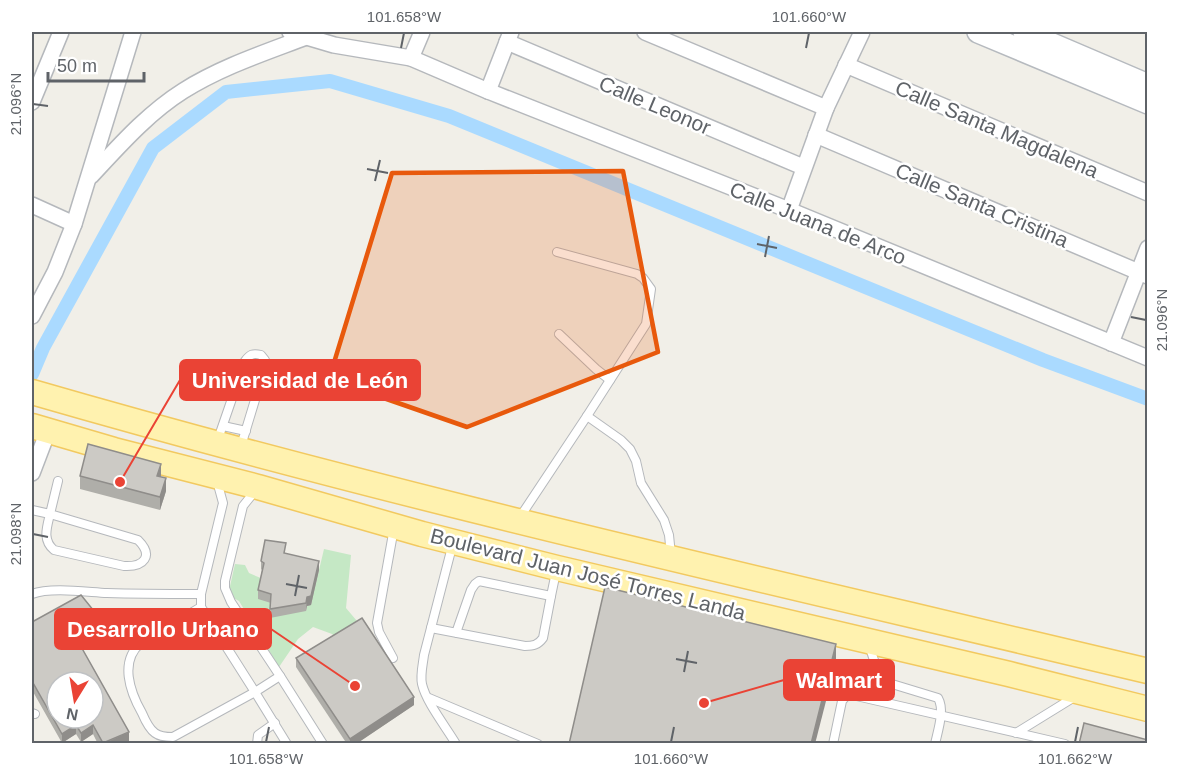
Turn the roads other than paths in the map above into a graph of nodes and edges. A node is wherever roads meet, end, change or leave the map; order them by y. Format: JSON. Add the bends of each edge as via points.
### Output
{"nodes":[{"id":1,"x":61,"y":32,"type":"edge"},
{"id":2,"x":133,"y":32,"type":"edge"},
{"id":3,"x":290,"y":32,"type":"edge"},
{"id":4,"x":422,"y":32,"type":"edge"},
{"id":5,"x":645,"y":32,"type":"edge"},
{"id":6,"x":862,"y":32,"type":"edge"},
{"id":7,"x":978,"y":32,"type":"edge"},
{"id":8,"x":1024,"y":32,"type":"edge"},
{"id":9,"x":306,"y":37,"type":"junction"},
{"id":10,"x":509,"y":37,"type":"edge"},
{"id":11,"x":337,"y":38,"type":"edge"},
{"id":12,"x":411,"y":58,"type":"junction"},
{"id":13,"x":846,"y":65,"type":"junction"},
{"id":14,"x":1148,"y":85,"type":"edge"},
{"id":15,"x":488,"y":91,"type":"junction"},
{"id":16,"x":32,"y":102,"type":"edge"},
{"id":17,"x":1148,"y":103,"type":"edge"},
{"id":18,"x":826,"y":108,"type":"junction"},
{"id":19,"x":816,"y":135,"type":"junction"},
{"id":20,"x":804,"y":167,"type":"junction"},
{"id":21,"x":89,"y":178,"type":"junction"},
{"id":22,"x":1148,"y":193,"type":"edge"},
{"id":23,"x":32,"y":205,"type":"edge"},
{"id":24,"x":789,"y":210,"type":"junction"},
{"id":25,"x":74,"y":224,"type":"junction"},
{"id":26,"x":1148,"y":248,"type":"edge"},
{"id":27,"x":557,"y":252,"type":"dead end"},
{"id":28,"x":1143,"y":274,"type":"edge"},
{"id":29,"x":32,"y":316,"type":"edge"},
{"id":30,"x":559,"y":334,"type":"dead end"},
{"id":31,"x":1111,"y":343,"type":"junction"},
{"id":32,"x":1148,"y":358,"type":"edge"},
{"id":33,"x":610,"y":380,"type":"junction"},
{"id":34,"x":41,"y":395,"type":"edge"},
{"id":35,"x":587,"y":416,"type":"junction"},
{"id":36,"x":39,"y":429,"type":"edge"},
{"id":37,"x":231,"y":438,"type":"junction"},
{"id":38,"x":32,"y":473,"type":"edge"},
{"id":39,"x":215,"y":477,"type":"junction"},
{"id":40,"x":58,"y":481,"type":"dead end"},
{"id":41,"x":258,"y":487,"type":"junction"},
{"id":42,"x":32,"y":510,"type":"edge"},
{"id":43,"x":50,"y":514,"type":"junction"},
{"id":44,"x":517,"y":521,"type":"junction"},
{"id":45,"x":394,"y":526,"type":"junction"},
{"id":46,"x":453,"y":542,"type":"junction"},
{"id":47,"x":671,"y":559,"type":"junction"},
{"id":48,"x":557,"y":568,"type":"junction"},
{"id":49,"x":32,"y":594,"type":"edge"},
{"id":50,"x":201,"y":594,"type":"junction"},
{"id":51,"x":551,"y":596,"type":"junction"},
{"id":52,"x":201,"y":607,"type":"junction"},
{"id":53,"x":431,"y":628,"type":"junction"},
{"id":54,"x":456,"y":633,"type":"junction"},
{"id":55,"x":867,"y":641,"type":"junction"},
{"id":56,"x":393,"y":658,"type":"dead end"},
{"id":57,"x":1143,"y":669,"type":"edge"},
{"id":58,"x":280,"y":676,"type":"junction"},
{"id":59,"x":255,"y":692,"type":"junction"},
{"id":60,"x":1081,"y":693,"type":"junction"},
{"id":61,"x":427,"y":697,"type":"junction"},
{"id":62,"x":1143,"y":712,"type":"edge"},
{"id":63,"x":941,"y":715,"type":"junction"},
{"id":64,"x":274,"y":723,"type":"junction"},
{"id":65,"x":1016,"y":733,"type":"junction"},
{"id":66,"x":257,"y":744,"type":"edge"},
{"id":67,"x":287,"y":744,"type":"edge"},
{"id":68,"x":322,"y":744,"type":"edge"},
{"id":69,"x":456,"y":744,"type":"edge"},
{"id":70,"x":538,"y":744,"type":"edge"},
{"id":71,"x":833,"y":744,"type":"edge"},
{"id":72,"x":935,"y":744,"type":"edge"},
{"id":73,"x":1065,"y":744,"type":"edge"}],
"edges":[{"from":1,"to":16,"type":"street"},
{"from":2,"to":21,"type":"street"},
{"from":3,"to":9,"type":"street","name":"Calle Juana de Arco"},
{"from":4,"to":12,"type":"street"},
{"from":5,"to":18,"type":"street"},
{"from":6,"to":13,"type":"street"},
{"from":7,"to":17,"type":"street"},
{"from":8,"to":14,"type":"street"},
{"from":9,"to":11,"type":"street","name":"Calle Juana de Arco"},
{"from":9,"to":21,"type":"street","via":[[218,72],[182,92],[155,112]]},
{"from":10,"to":15,"type":"street"},
{"from":10,"to":20,"type":"street","name":"Calle Leonor"},
{"from":11,"to":12,"type":"street","name":"Calle Juana de Arco"},
{"from":12,"to":15,"type":"street","name":"Calle Juana de Arco"},
{"from":13,"to":18,"type":"street"},
{"from":13,"to":22,"type":"street","name":"Calle Santa Magdalena"},
{"from":15,"to":24,"type":"street","name":"Calle Juana de Arco"},
{"from":18,"to":19,"type":"street"},
{"from":19,"to":20,"type":"street"},
{"from":19,"to":28,"type":"street","name":"Calle Santa Cristina"},
{"from":20,"to":24,"type":"street"},
{"from":21,"to":25,"type":"street"},
{"from":23,"to":25,"type":"street"},
{"from":24,"to":31,"type":"street","name":"Calle Juana de Arco"},
{"from":25,"to":29,"type":"street"},
{"from":26,"to":28,"type":"street"},
{"from":27,"to":33,"type":"lane","via":[[637,273],[651,290],[646,324]]},
{"from":28,"to":31,"type":"street"},
{"from":30,"to":33,"type":"lane"},
{"from":31,"to":32,"type":"street","name":"Calle Juana de Arco"},
{"from":33,"to":35,"type":"lane"},
{"from":34,"to":37,"type":"main road","name":"Boulevard Juan José Torres Landa","via":[[122,418]]},
{"from":35,"to":44,"type":"lane"},
{"from":35,"to":47,"type":"lane","via":[[630,449],[641,483],[664,520]]},
{"from":36,"to":38,"type":"street"},
{"from":36,"to":39,"type":"main road","name":"Boulevard Juan José Torres Landa"},
{"from":37,"to":37,"type":"lane","via":[[264,367],[261,355],[249,355],[245,361]]},
{"from":37,"to":44,"type":"main road","name":"Boulevard Juan José Torres Landa"},
{"from":39,"to":41,"type":"main road","name":"Boulevard Juan José Torres Landa"},
{"from":39,"to":50,"type":"lane","via":[[223,503]]},
{"from":40,"to":43,"type":"lane"},
{"from":41,"to":45,"type":"main road","name":"Boulevard Juan José Torres Landa"},
{"from":41,"to":58,"type":"lane","via":[[243,506],[225,588]]},
{"from":42,"to":43,"type":"lane"},
{"from":43,"to":43,"type":"lane","via":[[138,540],[144,547],[145,559],[139,565],[124,566],[54,550],[46,538]]},
{"from":44,"to":47,"type":"main road","name":"Boulevard Juan José Torres Landa"},
{"from":45,"to":46,"type":"main road","name":"Boulevard Juan José Torres Landa"},
{"from":45,"to":56,"type":"lane","via":[[377,623]]},
{"from":46,"to":48,"type":"main road","name":"Boulevard Juan José Torres Landa"},
{"from":46,"to":53,"type":"lane"},
{"from":47,"to":57,"type":"main road","name":"Boulevard Juan José Torres Landa"},
{"from":48,"to":51,"type":"lane"},
{"from":48,"to":55,"type":"main road","name":"Boulevard Juan José Torres Landa"},
{"from":49,"to":50,"type":"lane"},
{"from":50,"to":52,"type":"lane"},
{"from":51,"to":54,"type":"lane","via":[[479,581],[471,590]]},
{"from":51,"to":54,"type":"lane","via":[[543,638],[533,646]]},
{"from":52,"to":59,"type":"lane"},
{"from":52,"to":59,"type":"lane","via":[[141,643],[130,656],[130,686],[150,727],[155,734],[173,737]]},
{"from":53,"to":54,"type":"lane"},
{"from":53,"to":61,"type":"lane","via":[[422,669]]},
{"from":55,"to":60,"type":"main road","name":"Boulevard Juan José Torres Landa"},
{"from":55,"to":63,"type":"lane","via":[[883,677],[892,684],[938,698]]},
{"from":58,"to":59,"type":"lane"},
{"from":58,"to":68,"type":"lane"},
{"from":59,"to":64,"type":"lane"},
{"from":60,"to":62,"type":"main road","name":"Boulevard Juan José Torres Landa"},
{"from":60,"to":65,"type":"lane"},
{"from":61,"to":69,"type":"lane"},
{"from":61,"to":70,"type":"lane"},
{"from":63,"to":65,"type":"lane"},
{"from":63,"to":71,"type":"lane","via":[[847,695],[842,701]]},
{"from":63,"to":72,"type":"lane"},
{"from":64,"to":66,"type":"lane","via":[[258,735]]},
{"from":64,"to":67,"type":"lane"},
{"from":65,"to":73,"type":"lane"}]}
